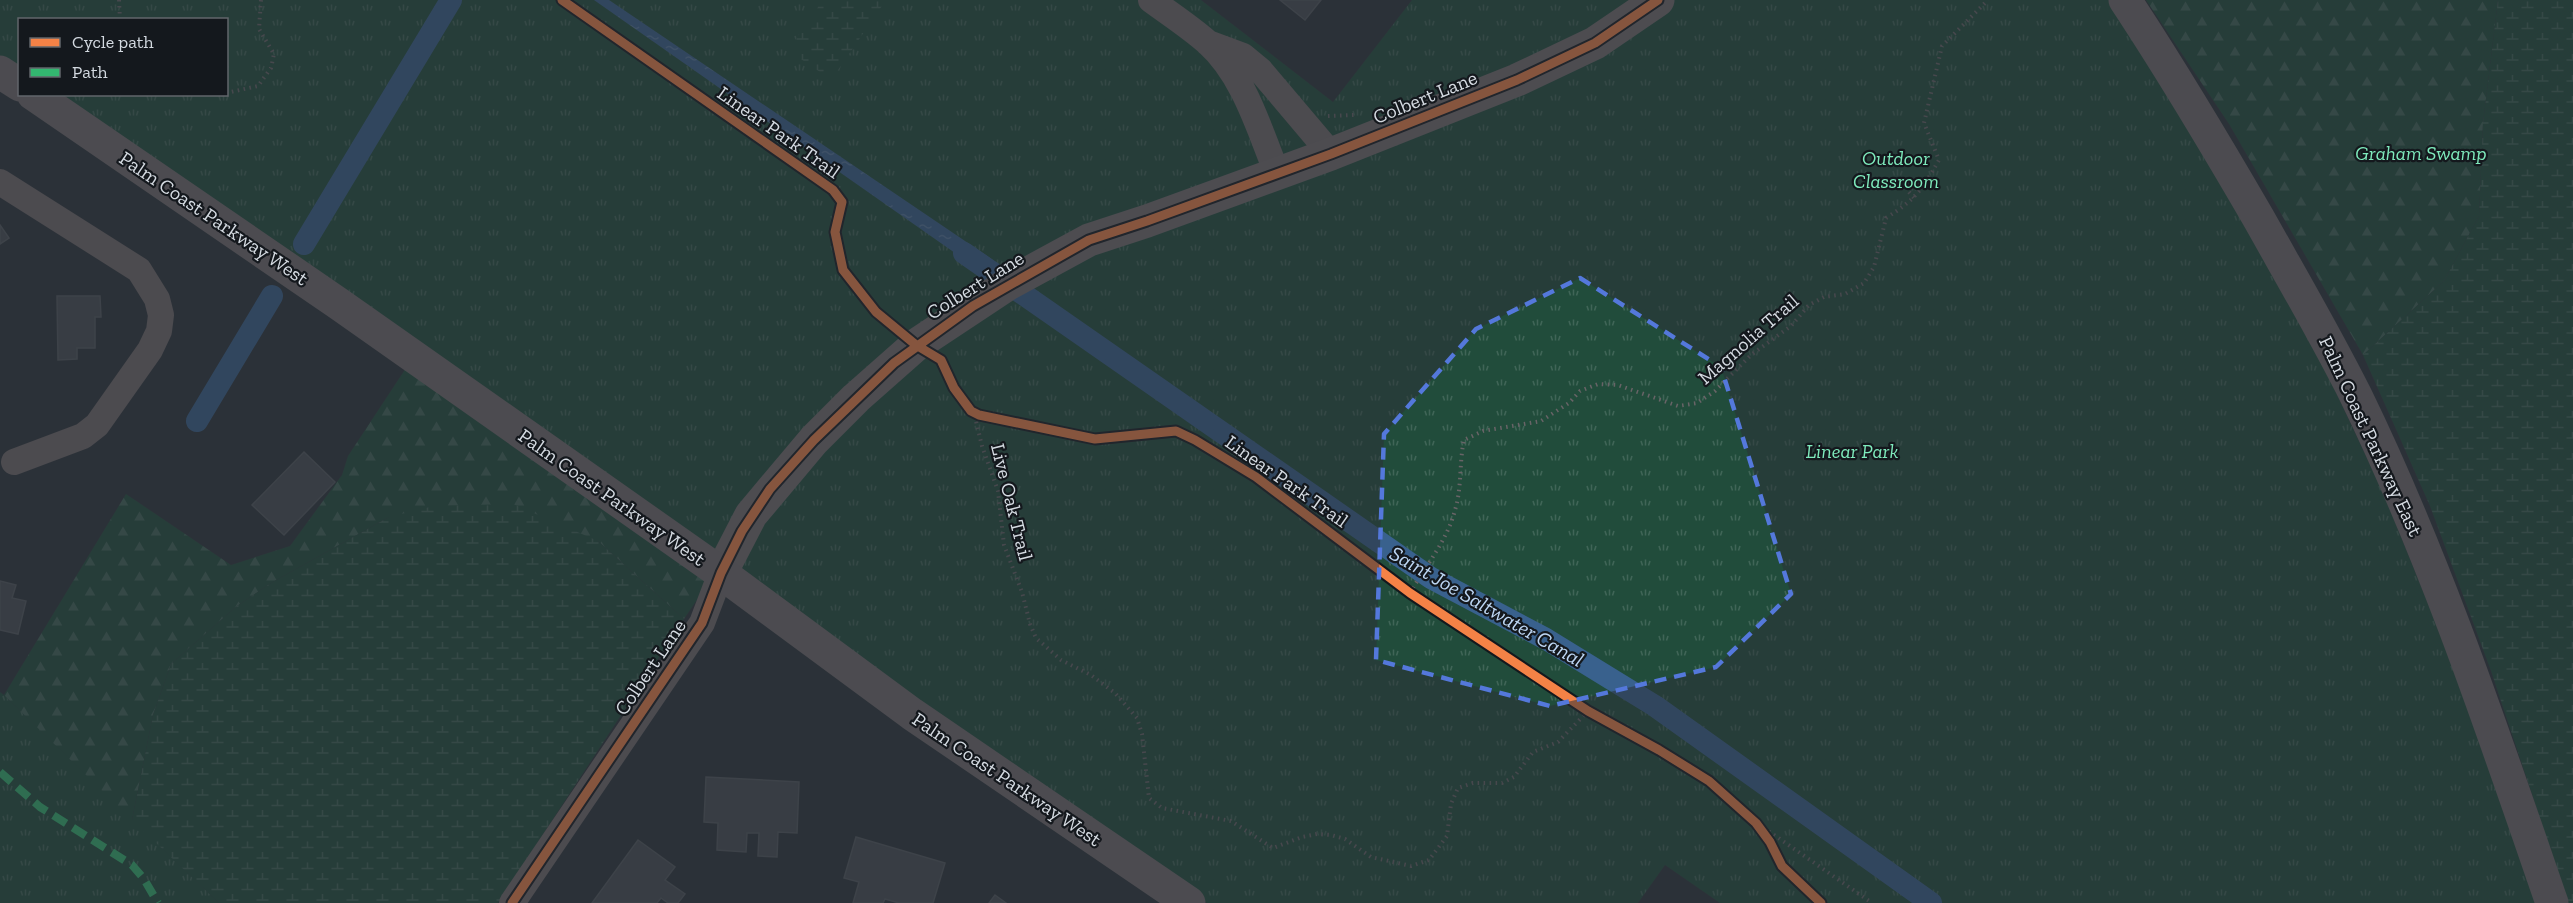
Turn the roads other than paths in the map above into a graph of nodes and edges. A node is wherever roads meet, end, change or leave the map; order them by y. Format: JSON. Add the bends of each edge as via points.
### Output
{"nodes":[{"id":1,"x":1151,"y":0,"type":"edge"},
{"id":2,"x":1658,"y":0,"type":"edge"},
{"id":3,"x":2125,"y":0,"type":"edge"},
{"id":4,"x":1208,"y":43,"type":"junction"},
{"id":5,"x":0,"y":72,"type":"edge"},
{"id":6,"x":18,"y":85,"type":"edge"},
{"id":7,"x":36,"y":96,"type":"edge"},
{"id":8,"x":1331,"y":154,"type":"junction"},
{"id":9,"x":1277,"y":173,"type":"junction"},
{"id":10,"x":0,"y":182,"type":"edge"},
{"id":11,"x":14,"y":462,"type":"dead end"},
{"id":12,"x":721,"y":573,"type":"junction"},
{"id":13,"x":512,"y":903,"type":"edge"},
{"id":14,"x":1189,"y":903,"type":"edge"},
{"id":15,"x":2552,"y":903,"type":"edge"}],
"edges":[{"from":1,"to":4,"type":"street"},
{"from":2,"to":8,"type":"street","name":"Colbert Lane","via":[[1595,43],[1548,66]]},
{"from":3,"to":15,"type":"main road","name":"Palm Coast Parkway East","via":[[2234,176],[2356,397],[2436,583]]},
{"from":4,"to":8,"type":"street","via":[[1243,56],[1260,70]]},
{"from":4,"to":9,"type":"street","via":[[1244,94]]},
{"from":5,"to":6,"type":"main road"},
{"from":7,"to":12,"type":"main road","name":"Palm Coast Parkway West"},
{"from":8,"to":9,"type":"street","name":"Colbert Lane"},
{"from":9,"to":12,"type":"street","name":"Colbert Lane","via":[[1080,244],[930,334],[856,398],[788,468],[751,515]]},
{"from":10,"to":11,"type":"street","via":[[139,270],[157,299],[161,315],[150,350],[97,425],[83,436]]},
{"from":12,"to":13,"type":"street","name":"Colbert Lane","via":[[702,623]]},
{"from":12,"to":14,"type":"main road","name":"Palm Coast Parkway West","via":[[912,714]]}]}
